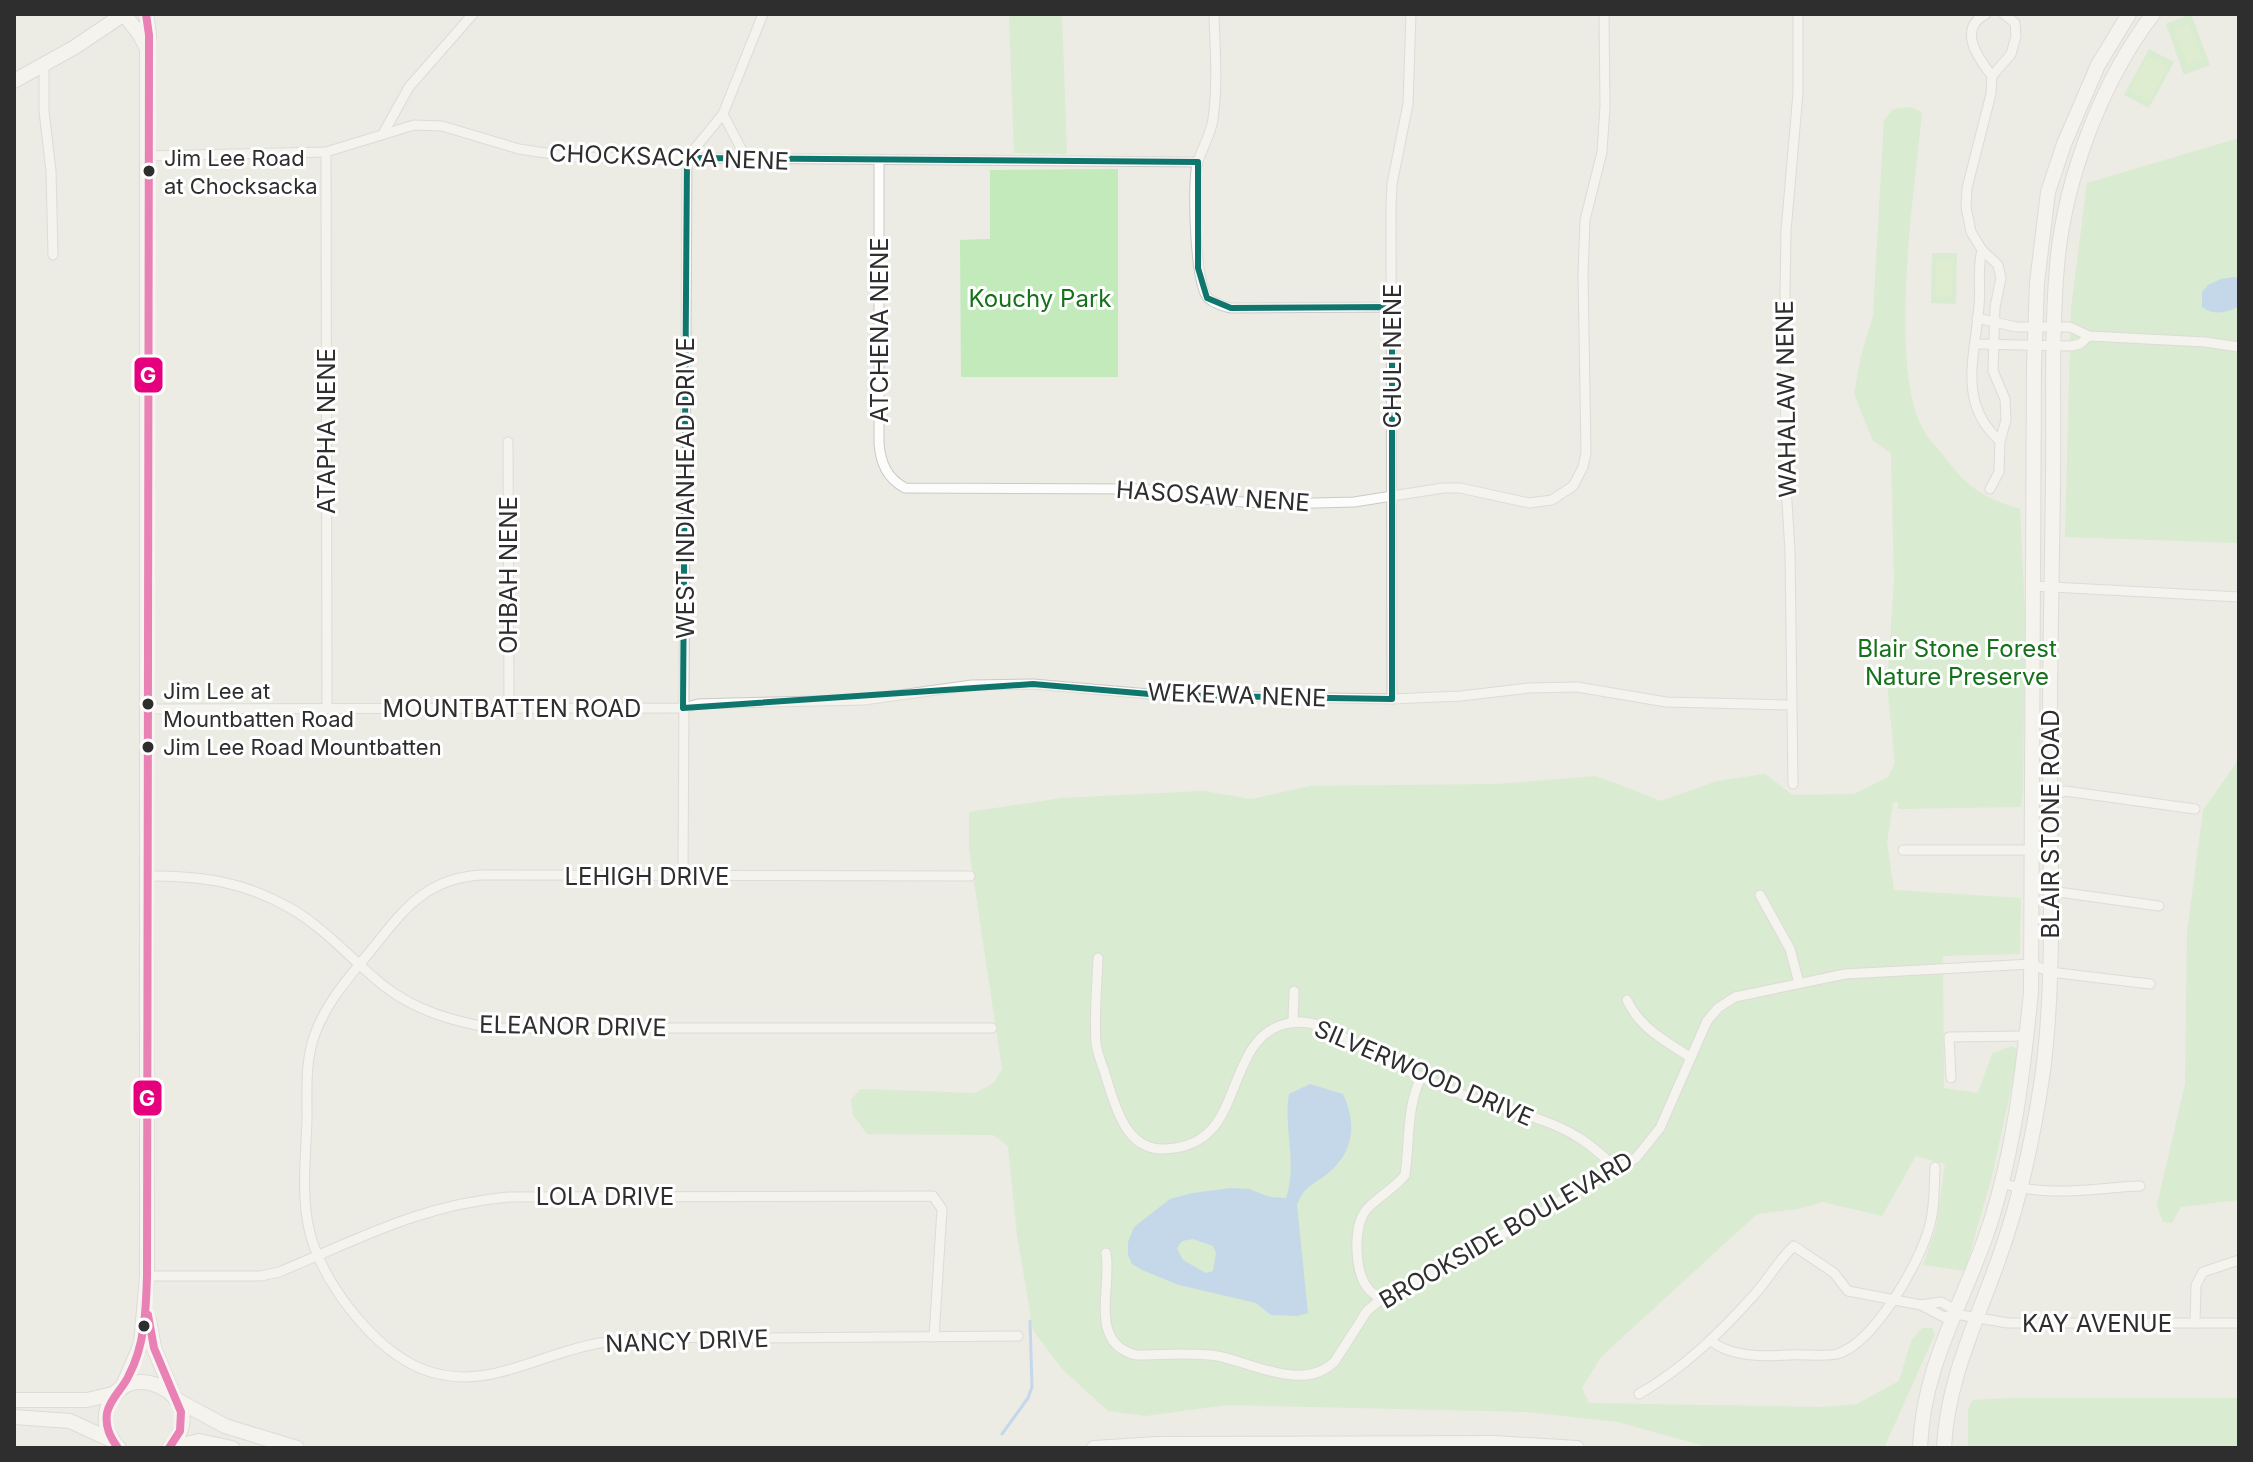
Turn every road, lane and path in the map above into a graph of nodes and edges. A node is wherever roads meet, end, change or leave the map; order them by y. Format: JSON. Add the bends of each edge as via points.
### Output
{"nodes":[{"id":1,"x":124,"y":14,"type":"edge"},
{"id":2,"x":146,"y":14,"type":"edge"},
{"id":3,"x":473,"y":14,"type":"edge"},
{"id":4,"x":763,"y":14,"type":"edge"},
{"id":5,"x":1214,"y":14,"type":"edge"},
{"id":6,"x":1411,"y":14,"type":"edge"},
{"id":7,"x":1604,"y":14,"type":"edge"},
{"id":8,"x":1798,"y":14,"type":"edge"},
{"id":9,"x":1986,"y":14,"type":"edge"},
{"id":10,"x":2004,"y":14,"type":"edge"},
{"id":11,"x":2128,"y":14,"type":"edge"},
{"id":12,"x":2149,"y":19,"type":"edge"},
{"id":13,"x":147,"y":49,"type":"junction"},
{"id":14,"x":44,"y":65,"type":"junction"},
{"id":15,"x":1992,"y":76,"type":"junction"},
{"id":16,"x":14,"y":81,"type":"edge"},
{"id":17,"x":723,"y":114,"type":"junction"},
{"id":18,"x":384,"y":132,"type":"junction"},
{"id":19,"x":326,"y":152,"type":"junction"},
{"id":20,"x":148,"y":156,"type":"junction"},
{"id":21,"x":687,"y":158,"type":"junction"},
{"id":22,"x":746,"y":158,"type":"junction"},
{"id":23,"x":879,"y":161,"type":"junction"},
{"id":24,"x":1198,"y":162,"type":"junction"},
{"id":25,"x":1982,"y":250,"type":"junction"},
{"id":26,"x":53,"y":255,"type":"dead end"},
{"id":27,"x":1392,"y":307,"type":"junction"},
{"id":28,"x":1977,"y":318,"type":"junction"},
{"id":29,"x":1994,"y":322,"type":"junction"},
{"id":30,"x":2035,"y":326,"type":"junction"},
{"id":31,"x":2055,"y":327,"type":"junction"},
{"id":32,"x":2089,"y":336,"type":"junction"},
{"id":33,"x":1975,"y":344,"type":"junction"},
{"id":34,"x":1993,"y":344,"type":"junction"},
{"id":35,"x":2035,"y":345,"type":"junction"},
{"id":36,"x":2055,"y":345,"type":"junction"},
{"id":37,"x":2239,"y":347,"type":"edge"},
{"id":38,"x":2000,"y":441,"type":"junction"},
{"id":39,"x":508,"y":442,"type":"dead end"},
{"id":40,"x":905,"y":488,"type":"joint"},
{"id":41,"x":1990,"y":489,"type":"dead end"},
{"id":42,"x":1393,"y":496,"type":"junction"},
{"id":43,"x":2033,"y":586,"type":"junction"},
{"id":44,"x":2052,"y":586,"type":"junction"},
{"id":45,"x":2239,"y":597,"type":"edge"},
{"id":46,"x":1392,"y":699,"type":"junction"},
{"id":47,"x":1791,"y":705,"type":"junction"},
{"id":48,"x":683,"y":708,"type":"junction"},
{"id":49,"x":148,"y":709,"type":"junction"},
{"id":50,"x":327,"y":709,"type":"junction"},
{"id":51,"x":509,"y":709,"type":"junction"},
{"id":52,"x":2050,"y":777,"type":"junction"},
{"id":53,"x":1793,"y":784,"type":"dead end"},
{"id":54,"x":2065,"y":791,"type":"junction"},
{"id":55,"x":2050,"y":797,"type":"junction"},
{"id":56,"x":2195,"y":809,"type":"dead end"},
{"id":57,"x":1903,"y":850,"type":"dead end"},
{"id":58,"x":2031,"y":850,"type":"junction"},
{"id":59,"x":683,"y":875,"type":"junction"},
{"id":60,"x":149,"y":876,"type":"junction"},
{"id":61,"x":970,"y":876,"type":"dead end"},
{"id":62,"x":2051,"y":891,"type":"junction"},
{"id":63,"x":1760,"y":895,"type":"dead end"},
{"id":64,"x":2159,"y":906,"type":"dead end"},
{"id":65,"x":1098,"y":958,"type":"dead end"},
{"id":66,"x":361,"y":964,"type":"junction"},
{"id":67,"x":2031,"y":964,"type":"junction"},
{"id":68,"x":2050,"y":972,"type":"junction"},
{"id":69,"x":1799,"y":983,"type":"junction"},
{"id":70,"x":2150,"y":984,"type":"dead end"},
{"id":71,"x":1294,"y":991,"type":"dead end"},
{"id":72,"x":1627,"y":1000,"type":"dead end"},
{"id":73,"x":1293,"y":1023,"type":"junction"},
{"id":74,"x":992,"y":1028,"type":"dead end"},
{"id":75,"x":2027,"y":1036,"type":"junction"},
{"id":76,"x":1690,"y":1057,"type":"junction"},
{"id":77,"x":1421,"y":1077,"type":"junction"},
{"id":78,"x":1951,"y":1078,"type":"dead end"},
{"id":79,"x":1935,"y":1167,"type":"dead end"},
{"id":80,"x":1618,"y":1170,"type":"junction"},
{"id":81,"x":2002,"y":1183,"type":"junction"},
{"id":82,"x":2140,"y":1186,"type":"dead end"},
{"id":83,"x":2020,"y":1189,"type":"junction"},
{"id":84,"x":1106,"y":1253,"type":"dead end"},
{"id":85,"x":318,"y":1256,"type":"junction"},
{"id":86,"x":2239,"y":1260,"type":"edge"},
{"id":87,"x":147,"y":1276,"type":"junction"},
{"id":88,"x":1381,"y":1299,"type":"junction"},
{"id":89,"x":146,"y":1300,"type":"junction"},
{"id":90,"x":1891,"y":1301,"type":"junction"},
{"id":91,"x":1955,"y":1314,"type":"junction"},
{"id":92,"x":1976,"y":1318,"type":"junction"},
{"id":93,"x":2195,"y":1323,"type":"junction"},
{"id":94,"x":2239,"y":1323,"type":"edge"},
{"id":95,"x":1018,"y":1336,"type":"dead end"},
{"id":96,"x":934,"y":1337,"type":"junction"},
{"id":97,"x":1711,"y":1341,"type":"junction"},
{"id":98,"x":119,"y":1390,"type":"junction"},
{"id":99,"x":1639,"y":1394,"type":"dead end"},
{"id":100,"x":175,"y":1398,"type":"junction"},
{"id":101,"x":14,"y":1400,"type":"edge"},
{"id":102,"x":14,"y":1417,"type":"edge"},
{"id":103,"x":117,"y":1446,"type":"edge"},
{"id":104,"x":1271,"y":1446,"type":"edge"},
{"id":105,"x":169,"y":1448,"type":"edge"},
{"id":106,"x":232,"y":1448,"type":"edge"},
{"id":107,"x":297,"y":1448,"type":"edge"},
{"id":108,"x":1094,"y":1448,"type":"edge"},
{"id":109,"x":1577,"y":1448,"type":"edge"},
{"id":110,"x":1920,"y":1448,"type":"edge"},
{"id":111,"x":1944,"y":1448,"type":"edge"}],
"edges":[{"from":1,"to":13,"type":"main road"},
{"from":1,"to":14,"type":"main road"},
{"from":2,"to":13,"type":"main road"},
{"from":3,"to":18,"type":"street","via":[[409,87]]},
{"from":4,"to":17,"type":"street"},
{"from":5,"to":24,"type":"street","via":[[1216,96],[1213,123]]},
{"from":6,"to":27,"type":"street","name":"CHULI NENE","via":[[1408,104],[1392,184]]},
{"from":7,"to":42,"type":"street","name":"HASOSAW NENE","via":[[1602,152],[1585,233],[1583,467],[1564,494],[1543,502],[1516,502],[1460,488]]},
{"from":8,"to":47,"type":"street","name":"WAHALAW NENE","via":[[1785,293]]},
{"from":9,"to":15,"type":"street","via":[[1975,21],[1971,41]]},
{"from":10,"to":15,"type":"street","via":[[2015,23],[2016,36],[2011,54]]},
{"from":11,"to":12,"type":"main road"},
{"from":11,"to":30,"type":"main road","name":"BLAIR STONE ROAD","via":[[2080,103],[2048,192]]},
{"from":12,"to":31,"type":"main road","name":"BLAIR STONE ROAD","via":[[2089,132],[2066,206]]},
{"from":13,"to":20,"type":"main road"},
{"from":14,"to":16,"type":"main road"},
{"from":14,"to":26,"type":"street"},
{"from":15,"to":25,"type":"street","via":[[1967,188],[1968,220]]},
{"from":17,"to":21,"type":"street"},
{"from":17,"to":22,"type":"street"},
{"from":18,"to":19,"type":"street","name":"CHOCKSACKA NENE"},
{"from":18,"to":21,"type":"street","name":"CHOCKSACKA NENE","via":[[442,126],[544,154]]},
{"from":19,"to":20,"type":"street","name":"CHOCKSACKA NENE"},
{"from":19,"to":50,"type":"street","name":"ATAPHA NENE"},
{"from":20,"to":49,"type":"main road"},
{"from":21,"to":22,"type":"street","name":"CHOCKSACKA NENE"},
{"from":21,"to":48,"type":"street","name":"WEST INDIANHEAD DRIVE"},
{"from":22,"to":23,"type":"street","name":"CHOCKSACKA NENE"},
{"from":23,"to":24,"type":"street","name":"CHOCKSACKA NENE"},
{"from":23,"to":40,"type":"street","name":"ATCHENA NENE","via":[[879,444],[885,469]]},
{"from":24,"to":27,"type":"street","via":[[1198,268],[1207,298],[1231,308]]},
{"from":25,"to":28,"type":"street"},
{"from":25,"to":29,"type":"street","via":[[1998,265],[2001,278]]},
{"from":27,"to":42,"type":"street","name":"CHULI NENE"},
{"from":28,"to":29,"type":"street"},
{"from":28,"to":33,"type":"street"},
{"from":29,"to":30,"type":"street"},
{"from":29,"to":34,"type":"street"},
{"from":30,"to":31,"type":"street"},
{"from":30,"to":35,"type":"main road","name":"BLAIR STONE ROAD"},
{"from":31,"to":32,"type":"street"},
{"from":31,"to":36,"type":"main road","name":"BLAIR STONE ROAD"},
{"from":32,"to":36,"type":"street","via":[[2080,344]]},
{"from":32,"to":37,"type":"street"},
{"from":33,"to":34,"type":"street"},
{"from":33,"to":38,"type":"street","via":[[1974,404],[1985,428]]},
{"from":34,"to":35,"type":"street"},
{"from":34,"to":38,"type":"street","via":[[1993,371],[2005,399]]},
{"from":35,"to":36,"type":"street"},
{"from":35,"to":43,"type":"main road","name":"BLAIR STONE ROAD"},
{"from":36,"to":44,"type":"main road","name":"BLAIR STONE ROAD"},
{"from":38,"to":41,"type":"street","via":[[1999,472]]},
{"from":39,"to":51,"type":"street","name":"OHBAH NENE"},
{"from":40,"to":42,"type":"street","name":"HASOSAW NENE","via":[[1143,489],[1278,504]]},
{"from":42,"to":46,"type":"street","name":"CHULI NENE"},
{"from":43,"to":44,"type":"street"},
{"from":43,"to":58,"type":"main road","name":"BLAIR STONE ROAD"},
{"from":44,"to":45,"type":"street"},
{"from":44,"to":52,"type":"main road","name":"BLAIR STONE ROAD"},
{"from":46,"to":47,"type":"street","name":"WEKEWA NENE","via":[[1577,687],[1666,702]]},
{"from":46,"to":48,"type":"street","name":"WEKEWA NENE","via":[[1161,695],[1033,684],[972,685],[864,700]]},
{"from":47,"to":53,"type":"street","name":"WAHALAW NENE"},
{"from":48,"to":51,"type":"street","name":"MOUNTBATTEN ROAD"},
{"from":48,"to":59,"type":"street","name":"WEST INDIANHEAD DRIVE"},
{"from":49,"to":50,"type":"street","name":"MOUNTBATTEN ROAD"},
{"from":49,"to":60,"type":"main road"},
{"from":50,"to":51,"type":"street","name":"MOUNTBATTEN ROAD"},
{"from":52,"to":54,"type":"street"},
{"from":52,"to":55,"type":"main road","name":"BLAIR STONE ROAD"},
{"from":54,"to":55,"type":"street"},
{"from":54,"to":56,"type":"street"},
{"from":55,"to":62,"type":"main road","name":"BLAIR STONE ROAD"},
{"from":57,"to":58,"type":"street"},
{"from":58,"to":67,"type":"main road","name":"BLAIR STONE ROAD"},
{"from":59,"to":61,"type":"street","name":"LEHIGH DRIVE"},
{"from":59,"to":66,"type":"street","name":"LEHIGH DRIVE","via":[[481,875],[446,881],[413,902]]},
{"from":60,"to":66,"type":"street","name":"ELEANOR DRIVE","via":[[209,878],[259,893],[292,909]]},
{"from":60,"to":87,"type":"main road"},
{"from":62,"to":64,"type":"street"},
{"from":62,"to":68,"type":"main road","name":"BLAIR STONE ROAD"},
{"from":63,"to":69,"type":"street","via":[[1790,949]]},
{"from":65,"to":73,"type":"street","name":"SILVERWOOD DRIVE","via":[[1096,1044],[1128,1131],[1155,1148],[1185,1146],[1203,1138],[1258,1042],[1274,1028]]},
{"from":66,"to":74,"type":"street","name":"ELEANOR DRIVE","via":[[385,986],[432,1013],[491,1028]]},
{"from":66,"to":85,"type":"street","name":"LEHIGH DRIVE","via":[[328,1006],[309,1055],[306,1207]]},
{"from":67,"to":68,"type":"street"},
{"from":67,"to":69,"type":"street","name":"BROOKSIDE BOULEVARD","via":[[1883,970]]},
{"from":67,"to":75,"type":"main road","name":"BLAIR STONE ROAD"},
{"from":68,"to":70,"type":"street"},
{"from":68,"to":83,"type":"main road","name":"BLAIR STONE ROAD","via":[[2043,1069]]},
{"from":69,"to":76,"type":"street","name":"BROOKSIDE BOULEVARD","via":[[1726,1002],[1707,1021]]},
{"from":71,"to":73,"type":"street"},
{"from":72,"to":76,"type":"street","via":[[1637,1018]]},
{"from":73,"to":77,"type":"street","name":"SILVERWOOD DRIVE","via":[[1338,1032]]},
{"from":75,"to":78,"type":"street","via":[[1949,1037]]},
{"from":75,"to":81,"type":"main road","name":"BLAIR STONE ROAD"},
{"from":76,"to":80,"type":"street","name":"BROOKSIDE BOULEVARD","via":[[1656,1136]]},
{"from":77,"to":80,"type":"street","name":"SILVERWOOD DRIVE","via":[[1574,1134]]},
{"from":77,"to":88,"type":"street","via":[[1407,1130],[1405,1175],[1358,1224],[1361,1273],[1365,1286]]},
{"from":79,"to":90,"type":"street","via":[[1931,1225]]},
{"from":80,"to":88,"type":"street","name":"BROOKSIDE BOULEVARD"},
{"from":81,"to":83,"type":"street"},
{"from":81,"to":91,"type":"main road","name":"BLAIR STONE ROAD"},
{"from":82,"to":83,"type":"street","via":[[2052,1193]]},
{"from":83,"to":92,"type":"main road","name":"BLAIR STONE ROAD"},
{"from":84,"to":88,"type":"street","name":"BROOKSIDE BOULEVARD","via":[[1108,1332],[1118,1348],[1136,1355],[1217,1356],[1270,1373],[1311,1374],[1335,1361],[1367,1311]]},
{"from":85,"to":87,"type":"street","name":"LOLA DRIVE","via":[[261,1276]]},
{"from":85,"to":96,"type":"street","name":"NANCY DRIVE","via":[[358,1318],[385,1346],[419,1367],[448,1376],[489,1376],[565,1351],[636,1339]]},
{"from":85,"to":96,"type":"street","name":"LOLA DRIVE","via":[[417,1214],[471,1200],[933,1196],[942,1209]]},
{"from":86,"to":93,"type":"street","via":[[2203,1272],[2196,1285]]},
{"from":87,"to":89,"type":"main road"},
{"from":89,"to":98,"type":"main road","via":[[137,1356]]},
{"from":89,"to":100,"type":"main road","via":[[154,1348]]},
{"from":90,"to":91,"type":"street","name":"KAY AVENUE","via":[[1921,1305],[1944,1317]]},
{"from":90,"to":97,"type":"street","via":[[1861,1339],[1836,1354],[1737,1353]]},
{"from":90,"to":97,"type":"street","name":"KAY AVENUE","via":[[1848,1291],[1834,1273],[1794,1246]]},
{"from":91,"to":92,"type":"street","name":"KAY AVENUE"},
{"from":91,"to":110,"type":"main road","name":"BLAIR STONE ROAD","via":[[1929,1380]]},
{"from":92,"to":93,"type":"street","name":"KAY AVENUE","via":[[2008,1323]]},
{"from":92,"to":111,"type":"main road","name":"BLAIR STONE ROAD","via":[[1953,1389]]},
{"from":93,"to":94,"type":"street","name":"KAY AVENUE"},
{"from":95,"to":96,"type":"street","name":"NANCY DRIVE"},
{"from":97,"to":99,"type":"street"},
{"from":98,"to":100,"type":"main road","via":[[149,1382]]},
{"from":98,"to":101,"type":"main road","via":[[87,1400]]},
{"from":98,"to":103,"type":"main road","via":[[106,1417]]},
{"from":100,"to":105,"type":"main road","via":[[181,1425]]},
{"from":100,"to":107,"type":"main road","via":[[225,1426]]},
{"from":102,"to":103,"type":"main road","via":[[70,1421]]},
{"from":104,"to":108,"type":"main road"},
{"from":104,"to":109,"type":"main road","via":[[1513,1443]]},
{"from":105,"to":106,"type":"main road","via":[[199,1441]]}]}
